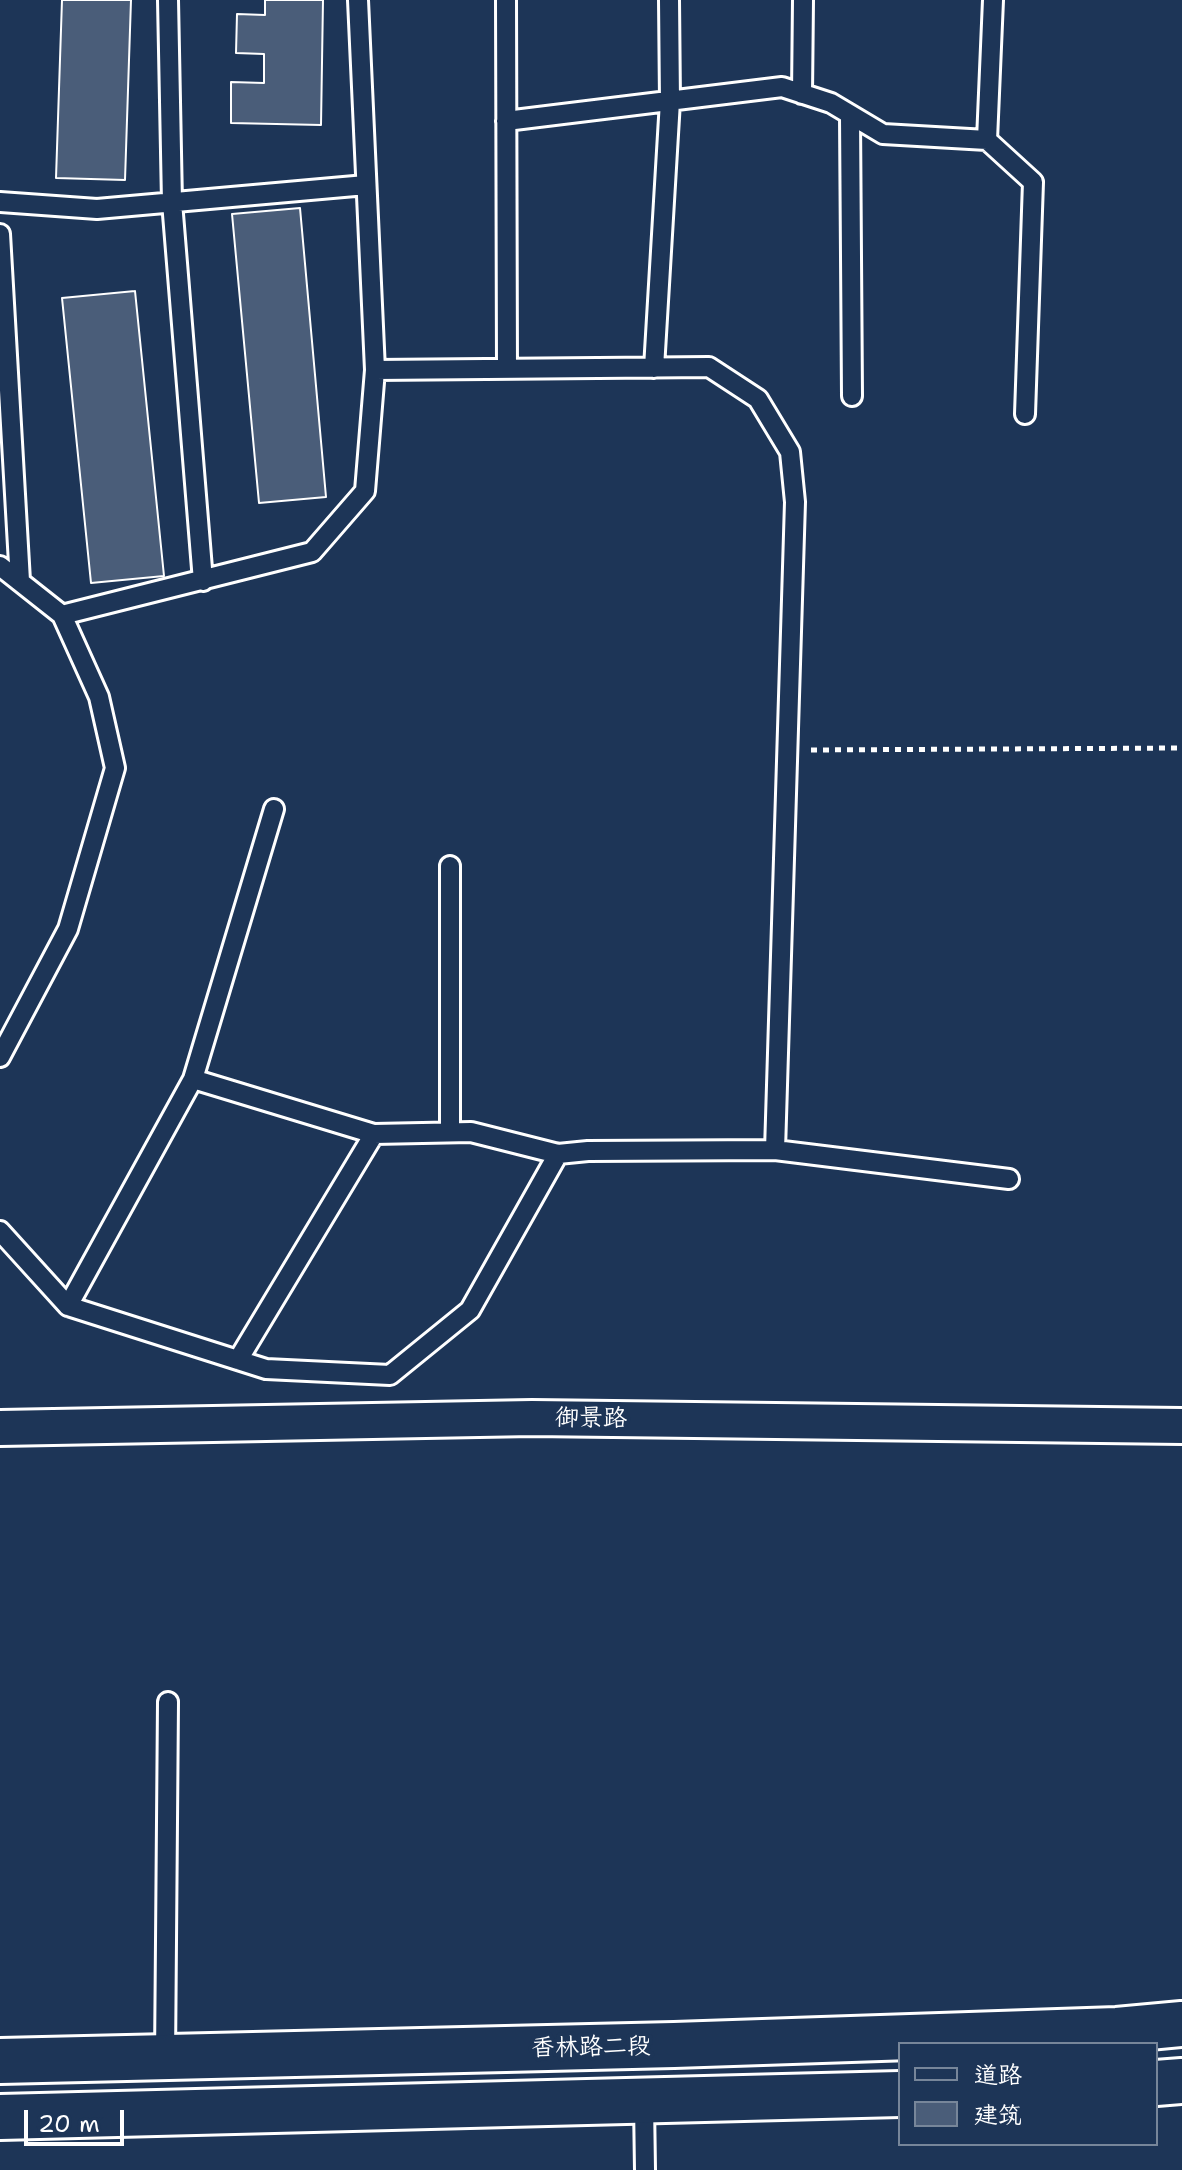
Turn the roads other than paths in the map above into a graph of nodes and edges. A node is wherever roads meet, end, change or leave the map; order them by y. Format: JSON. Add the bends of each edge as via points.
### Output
{"nodes":[{"id":1,"x":168,"y":0,"type":"edge"},
{"id":2,"x":358,"y":0,"type":"edge"},
{"id":3,"x":506,"y":0,"type":"edge"},
{"id":4,"x":669,"y":0,"type":"edge"},
{"id":5,"x":803,"y":0,"type":"edge"},
{"id":6,"x":993,"y":0,"type":"edge"},
{"id":7,"x":802,"y":94,"type":"junction"},
{"id":8,"x":670,"y":101,"type":"junction"},
{"id":9,"x":850,"y":117,"type":"junction"},
{"id":10,"x":506,"y":121,"type":"junction"},
{"id":11,"x":987,"y":140,"type":"junction"},
{"id":12,"x":366,"y":185,"type":"junction"},
{"id":13,"x":0,"y":202,"type":"edge"},
{"id":14,"x":172,"y":202,"type":"junction"},
{"id":15,"x":0,"y":234,"type":"edge"},
{"id":16,"x":654,"y":368,"type":"junction"},
{"id":17,"x":507,"y":369,"type":"junction"},
{"id":18,"x":375,"y":370,"type":"junction"},
{"id":19,"x":852,"y":396,"type":"dead end"},
{"id":20,"x":1025,"y":414,"type":"dead end"},
{"id":21,"x":0,"y":566,"type":"edge"},
{"id":22,"x":20,"y":581,"type":"junction"},
{"id":23,"x":203,"y":581,"type":"junction"},
{"id":24,"x":62,"y":615,"type":"junction"},
{"id":25,"x":274,"y":809,"type":"dead end"},
{"id":26,"x":450,"y":866,"type":"dead end"},
{"id":27,"x":0,"y":1057,"type":"edge"},
{"id":28,"x":193,"y":1079,"type":"junction"},
{"id":29,"x":450,"y":1132,"type":"junction"},
{"id":30,"x":374,"y":1134,"type":"junction"},
{"id":31,"x":775,"y":1150,"type":"junction"},
{"id":32,"x":558,"y":1154,"type":"junction"},
{"id":33,"x":1009,"y":1179,"type":"dead end"},
{"id":34,"x":0,"y":1231,"type":"edge"},
{"id":35,"x":68,"y":1306,"type":"junction"},
{"id":36,"x":238,"y":1360,"type":"junction"},
{"id":37,"x":1182,"y":1426,"type":"edge"},
{"id":38,"x":0,"y":1428,"type":"edge"},
{"id":39,"x":168,"y":1702,"type":"dead end"},
{"id":40,"x":1182,"y":2024,"type":"edge"},
{"id":41,"x":165,"y":2059,"type":"junction"},
{"id":42,"x":0,"y":2061,"type":"edge"},
{"id":43,"x":1182,"y":2081,"type":"edge"},
{"id":44,"x":1158,"y":2083,"type":"edge"},
{"id":45,"x":898,"y":2094,"type":"edge"},
{"id":46,"x":644,"y":2103,"type":"junction"},
{"id":47,"x":0,"y":2117,"type":"edge"},
{"id":48,"x":645,"y":2170,"type":"edge"}],
"edges":[{"from":1,"to":14,"type":"lane"},
{"from":2,"to":12,"type":"lane"},
{"from":3,"to":10,"type":"lane"},
{"from":4,"to":8,"type":"lane"},
{"from":5,"to":7,"type":"lane"},
{"from":6,"to":11,"type":"lane"},
{"from":7,"to":8,"type":"lane","via":[[782,87]]},
{"from":7,"to":9,"type":"lane","via":[[831,103]]},
{"from":8,"to":10,"type":"lane"},
{"from":8,"to":16,"type":"lane"},
{"from":9,"to":11,"type":"lane","via":[[883,134]]},
{"from":9,"to":19,"type":"lane"},
{"from":10,"to":17,"type":"lane"},
{"from":11,"to":20,"type":"lane","via":[[1033,182]]},
{"from":12,"to":14,"type":"lane"},
{"from":12,"to":18,"type":"lane"},
{"from":13,"to":14,"type":"lane","via":[[97,209]]},
{"from":14,"to":23,"type":"lane"},
{"from":15,"to":22,"type":"lane"},
{"from":16,"to":17,"type":"lane"},
{"from":16,"to":31,"type":"lane","via":[[709,367],[758,399],[790,452],[795,502]]},
{"from":17,"to":18,"type":"lane"},
{"from":18,"to":23,"type":"lane","via":[[365,491],[312,552]]},
{"from":21,"to":22,"type":"lane"},
{"from":22,"to":24,"type":"lane"},
{"from":23,"to":24,"type":"lane"},
{"from":24,"to":27,"type":"lane","via":[[99,697],[115,768],[68,929]]},
{"from":25,"to":28,"type":"lane"},
{"from":26,"to":29,"type":"lane"},
{"from":28,"to":30,"type":"lane"},
{"from":28,"to":35,"type":"lane"},
{"from":29,"to":30,"type":"lane"},
{"from":29,"to":32,"type":"lane","via":[[471,1132]]},
{"from":30,"to":36,"type":"lane"},
{"from":31,"to":32,"type":"lane"},
{"from":31,"to":33,"type":"lane"},
{"from":32,"to":36,"type":"lane","via":[[470,1310],[390,1375],[266,1369]]},
{"from":34,"to":35,"type":"lane"},
{"from":35,"to":36,"type":"lane"},
{"from":37,"to":38,"type":"street","name":"御景路","via":[[532,1418]]},
{"from":39,"to":41,"type":"lane"},
{"from":40,"to":41,"type":"main road","name":"香林路二段","via":[[1022,2034]]},
{"from":41,"to":42,"type":"main road","name":"香林路二段"},
{"from":43,"to":44,"type":"main road"},
{"from":45,"to":46,"type":"main road"},
{"from":46,"to":47,"type":"main road"},
{"from":46,"to":48,"type":"lane"}]}
